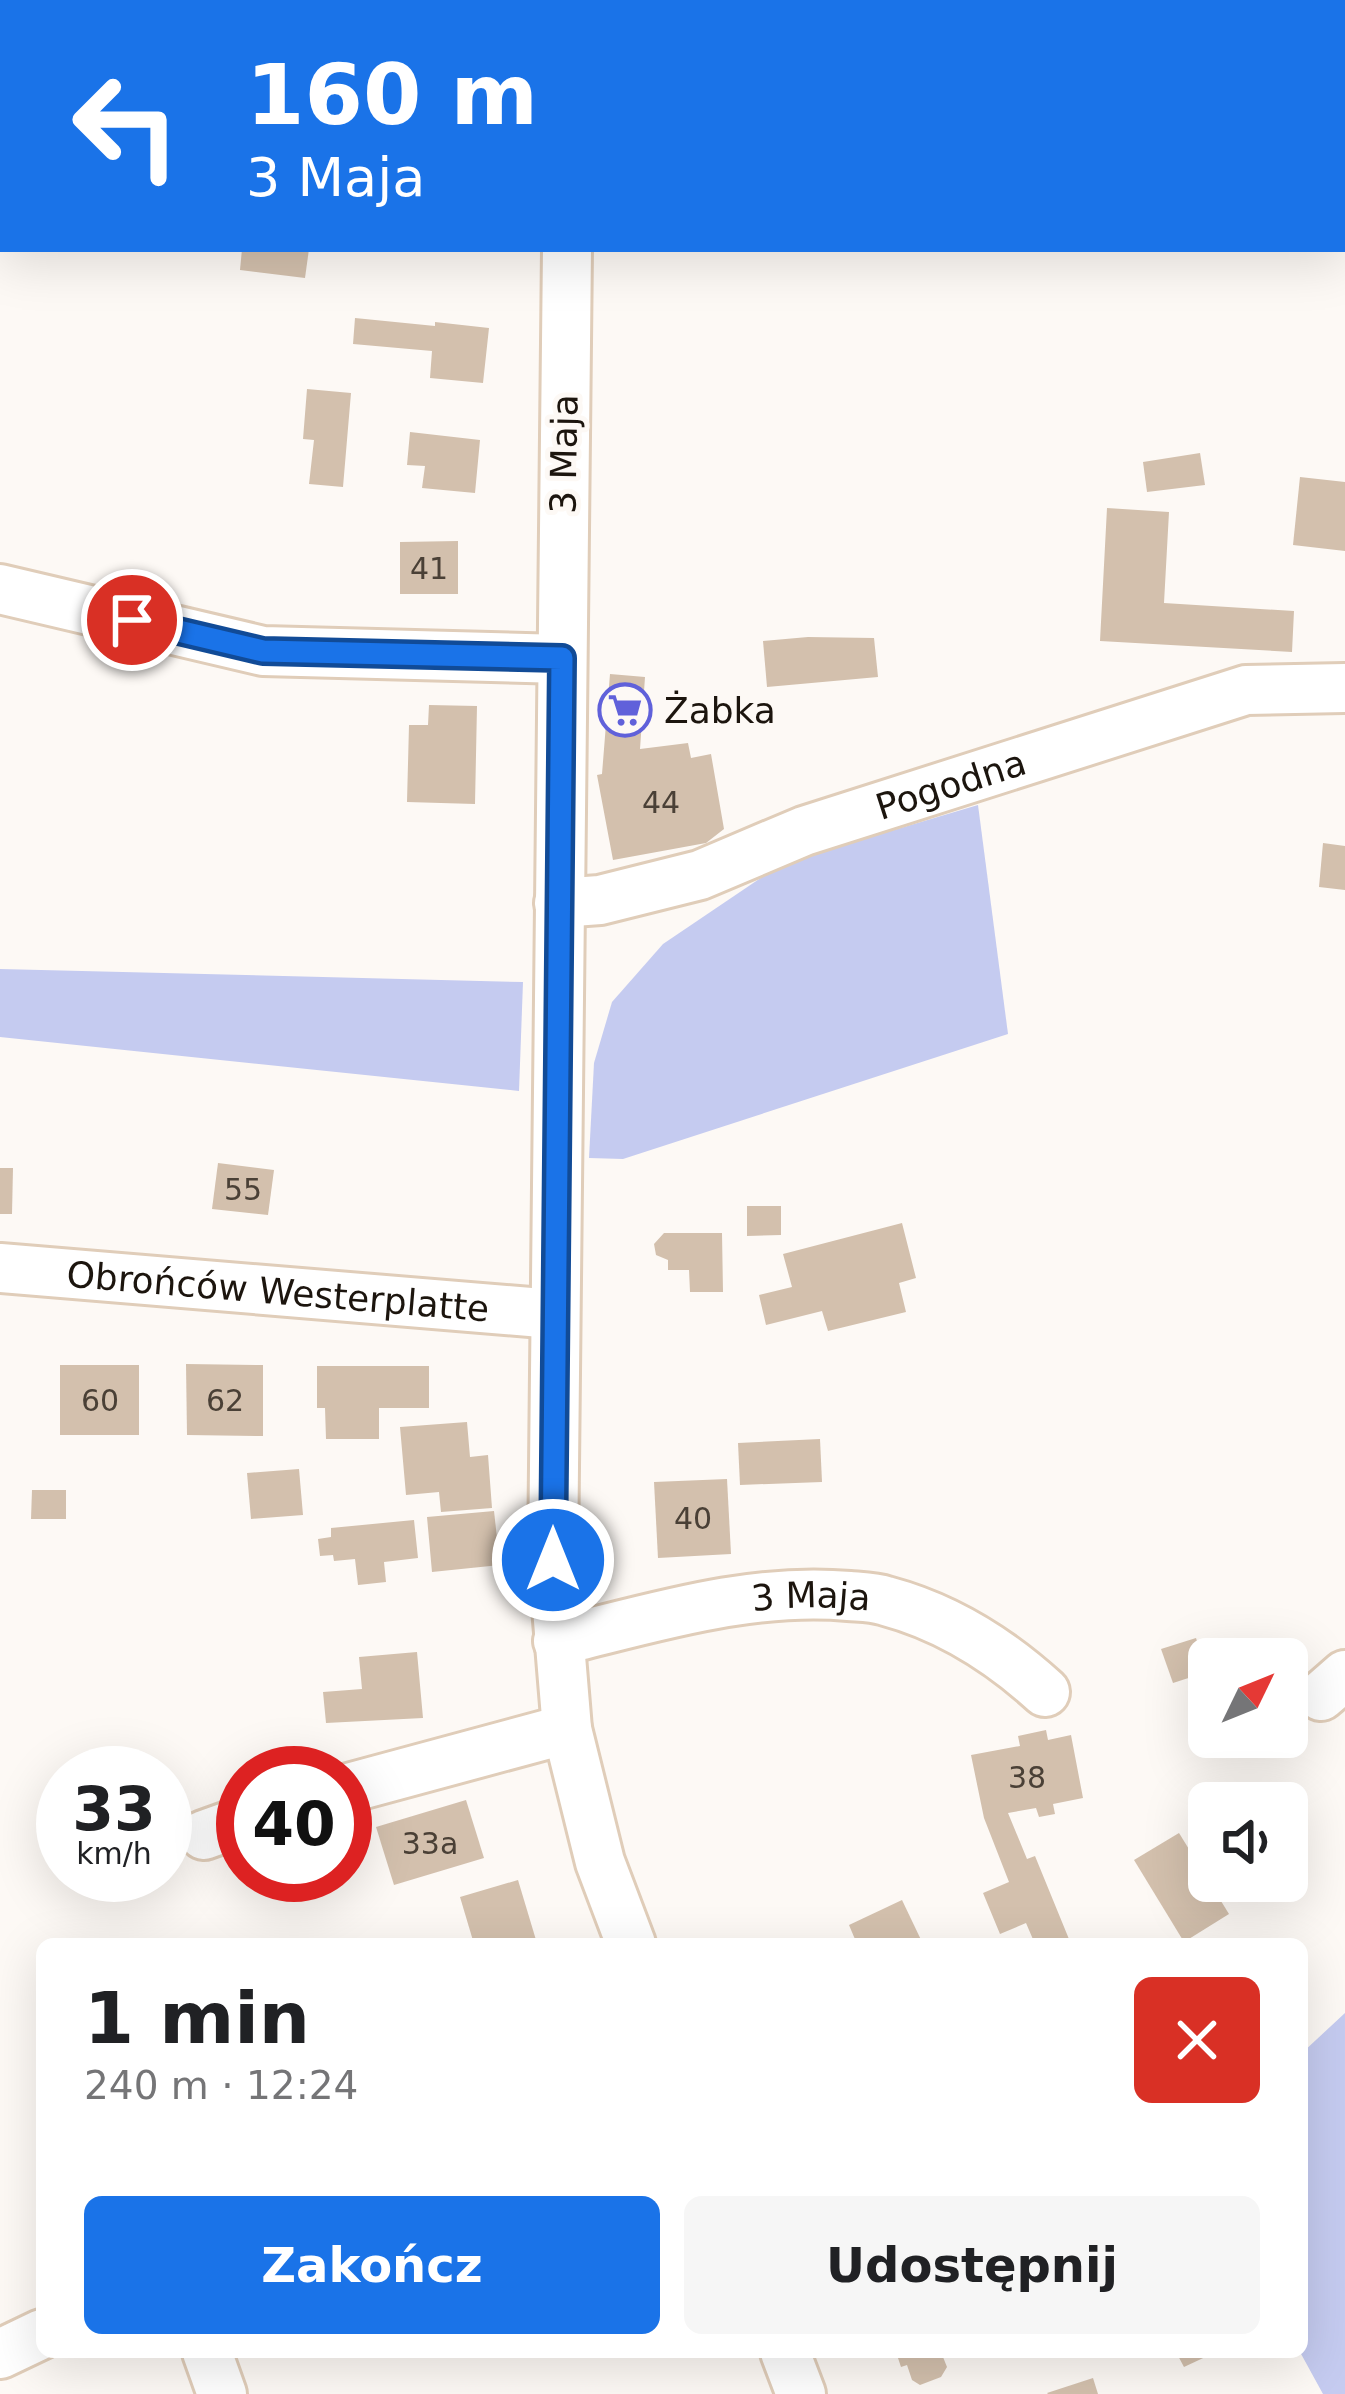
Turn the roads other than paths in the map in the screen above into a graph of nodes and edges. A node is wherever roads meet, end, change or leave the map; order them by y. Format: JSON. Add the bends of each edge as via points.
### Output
{"nodes":[{"id":1,"x":567,"y":252,"type":"edge"},
{"id":2,"x":0,"y":589,"type":"edge"},
{"id":3,"x":562,"y":658,"type":"junction"},
{"id":4,"x":1345,"y":688,"type":"edge"},
{"id":5,"x":560,"y":902,"type":"junction"},
{"id":6,"x":0,"y":1268,"type":"edge"},
{"id":7,"x":554,"y":1314,"type":"junction"},
{"id":8,"x":558,"y":1641,"type":"junction"},
{"id":9,"x":1046,"y":1692,"type":"dead end"},
{"id":10,"x":567,"y":1729,"type":"junction"},
{"id":11,"x":372,"y":1782,"type":"edge"},
{"id":12,"x":629,"y":1938,"type":"edge"},
{"id":13,"x":36,"y":2337,"type":"edge"},
{"id":14,"x":0,"y":2354,"type":"edge"},
{"id":15,"x":209,"y":2358,"type":"edge"},
{"id":16,"x":787,"y":2358,"type":"edge"},
{"id":17,"x":222,"y":2394,"type":"edge"},
{"id":18,"x":801,"y":2394,"type":"edge"}],
"edges":[{"from":1,"to":3,"type":"street","name":"3 Maja"},
{"from":2,"to":3,"type":"street","via":[[263,651]]},
{"from":3,"to":5,"type":"street","name":"3 Maja"},
{"from":4,"to":5,"type":"street","name":"Pogodna","via":[[1246,690],[803,831],[700,875]]},
{"from":5,"to":7,"type":"street","name":"3 Maja"},
{"from":6,"to":7,"type":"street","name":"Obrońców Westerplatte"},
{"from":7,"to":8,"type":"street","name":"3 Maja"},
{"from":8,"to":9,"type":"street","name":"3 Maja","via":[[712,1604],[815,1593],[884,1600],[945,1623]]},
{"from":8,"to":10,"type":"street","name":"3 Maja"},
{"from":10,"to":11,"type":"street"},
{"from":10,"to":12,"type":"street","name":"3 Maja","via":[[599,1862]]},
{"from":13,"to":14,"type":"street"},
{"from":15,"to":17,"type":"street"},
{"from":16,"to":18,"type":"street"}]}
